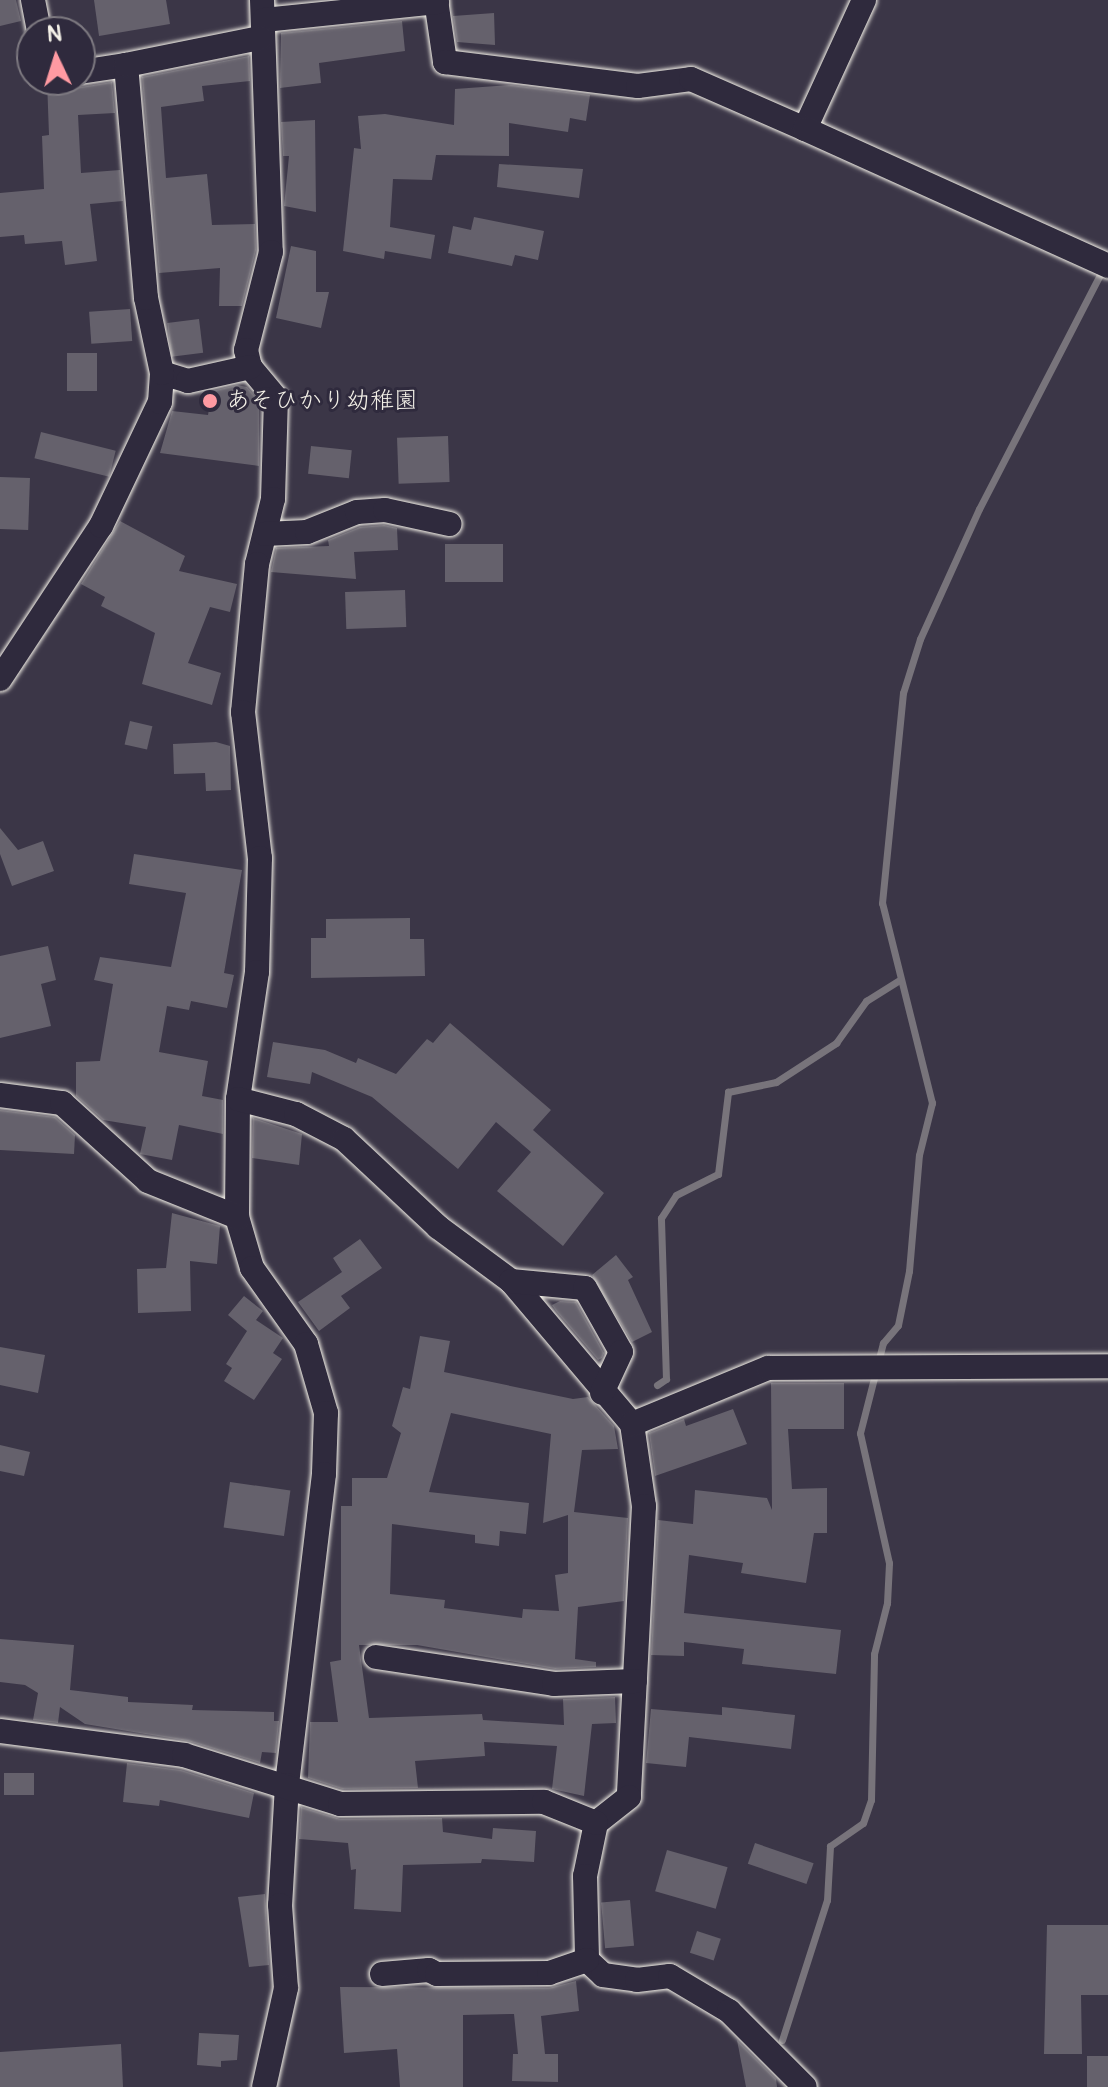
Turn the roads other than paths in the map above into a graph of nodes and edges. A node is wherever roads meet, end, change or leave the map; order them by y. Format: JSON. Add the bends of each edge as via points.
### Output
{"nodes":[{"id":1,"x":864,"y":0,"type":"edge"},
{"id":2,"x":436,"y":1,"type":"edge"},
{"id":3,"x":262,"y":19,"type":"edge"},
{"id":4,"x":126,"y":65,"type":"junction"},
{"id":5,"x":96,"y":70,"type":"edge"},
{"id":6,"x":805,"y":129,"type":"junction"},
{"id":7,"x":1108,"y":266,"type":"edge"},
{"id":8,"x":250,"y":367,"type":"junction"},
{"id":9,"x":162,"y":373,"type":"junction"},
{"id":10,"x":449,"y":524,"type":"dead end"},
{"id":11,"x":265,"y":534,"type":"junction"},
{"id":12,"x":0,"y":679,"type":"edge"},
{"id":13,"x":0,"y":1095,"type":"edge"},
{"id":14,"x":238,"y":1099,"type":"junction"},
{"id":15,"x":237,"y":1217,"type":"junction"},
{"id":16,"x":511,"y":1281,"type":"junction"},
{"id":17,"x":1108,"y":1366,"type":"edge"},
{"id":18,"x":602,"y":1393,"type":"junction"},
{"id":19,"x":632,"y":1424,"type":"junction"},
{"id":20,"x":376,"y":1657,"type":"dead end"},
{"id":21,"x":635,"y":1681,"type":"junction"},
{"id":22,"x":0,"y":1731,"type":"edge"},
{"id":23,"x":287,"y":1785,"type":"junction"},
{"id":24,"x":596,"y":1823,"type":"junction"},
{"id":25,"x":587,"y":1960,"type":"junction"},
{"id":26,"x":382,"y":1974,"type":"dead end"},
{"id":27,"x":264,"y":2087,"type":"edge"},
{"id":28,"x":805,"y":2087,"type":"edge"}],
"edges":[{"from":1,"to":6,"type":"street"},
{"from":2,"to":3,"type":"street"},
{"from":2,"to":6,"type":"street","via":[[445,62],[638,86],[691,79]]},
{"from":3,"to":4,"type":"street"},
{"from":3,"to":8,"type":"street","via":[[271,252],[246,350]]},
{"from":4,"to":5,"type":"street"},
{"from":4,"to":9,"type":"street","via":[[146,298]]},
{"from":6,"to":7,"type":"street"},
{"from":8,"to":9,"type":"street","via":[[188,381]]},
{"from":8,"to":11,"type":"street","via":[[276,398],[273,499]]},
{"from":9,"to":12,"type":"street","via":[[160,402],[101,526]]},
{"from":10,"to":11,"type":"street","via":[[385,510],[357,512],[307,532]]},
{"from":11,"to":14,"type":"street","via":[[257,564],[243,712],[260,858],[257,972]]},
{"from":13,"to":15,"type":"street","via":[[62,1103],[148,1181]]},
{"from":14,"to":15,"type":"street"},
{"from":14,"to":16,"type":"street","via":[[296,1114],[344,1139],[438,1227]]},
{"from":15,"to":23,"type":"street","via":[[252,1268],[306,1344],[326,1413],[324,1474]]},
{"from":16,"to":18,"type":"street"},
{"from":16,"to":18,"type":"street","via":[[585,1288],[621,1352]]},
{"from":17,"to":19,"type":"street","via":[[768,1368]]},
{"from":18,"to":19,"type":"street"},
{"from":19,"to":21,"type":"street","via":[[644,1506]]},
{"from":20,"to":21,"type":"street","via":[[554,1684]]},
{"from":21,"to":24,"type":"street","via":[[629,1797]]},
{"from":22,"to":23,"type":"street","via":[[184,1755]]},
{"from":23,"to":24,"type":"street","via":[[340,1804],[544,1802]]},
{"from":23,"to":27,"type":"street","via":[[280,1905],[286,1988]]},
{"from":24,"to":25,"type":"street","via":[[585,1876]]},
{"from":25,"to":26,"type":"street","via":[[549,1973]]},
{"from":25,"to":28,"type":"street","via":[[603,1975],[637,1980],[670,1976],[729,2011]]}]}
